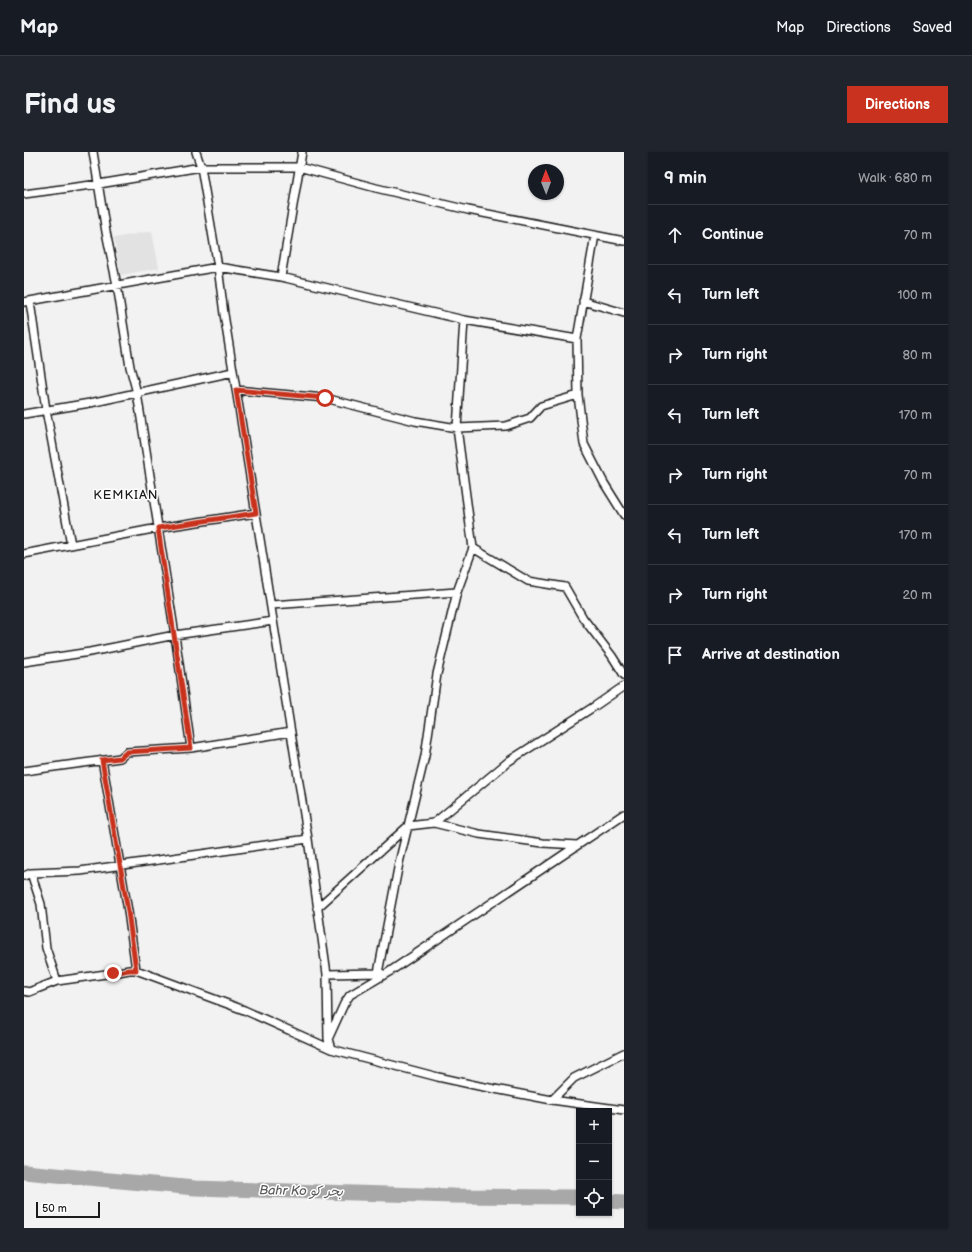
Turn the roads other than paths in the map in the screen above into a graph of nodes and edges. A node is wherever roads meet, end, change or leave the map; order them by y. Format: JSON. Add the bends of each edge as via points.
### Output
{"nodes":[{"id":1,"x":93,"y":152,"type":"edge"},
{"id":2,"x":196,"y":152,"type":"edge"},
{"id":3,"x":302,"y":152,"type":"edge"},
{"id":4,"x":201,"y":167,"type":"junction"},
{"id":5,"x":299,"y":167,"type":"junction"},
{"id":6,"x":99,"y":184,"type":"junction"},
{"id":7,"x":24,"y":194,"type":"edge"},
{"id":8,"x":595,"y":235,"type":"junction"},
{"id":9,"x":624,"y":241,"type":"edge"},
{"id":10,"x":218,"y":267,"type":"junction"},
{"id":11,"x":281,"y":277,"type":"junction"},
{"id":12,"x":117,"y":285,"type":"junction"},
{"id":13,"x":27,"y":302,"type":"edge"},
{"id":14,"x":584,"y":302,"type":"junction"},
{"id":15,"x":624,"y":313,"type":"edge"},
{"id":16,"x":464,"y":320,"type":"junction"},
{"id":17,"x":577,"y":339,"type":"junction"},
{"id":18,"x":233,"y":372,"type":"junction"},
{"id":19,"x":236,"y":390,"type":"junction"},
{"id":20,"x":137,"y":393,"type":"junction"},
{"id":21,"x":578,"y":395,"type":"junction"},
{"id":22,"x":46,"y":410,"type":"junction"},
{"id":23,"x":24,"y":414,"type":"edge"},
{"id":24,"x":457,"y":428,"type":"junction"},
{"id":25,"x":256,"y":513,"type":"junction"},
{"id":26,"x":624,"y":515,"type":"edge"},
{"id":27,"x":158,"y":528,"type":"junction"},
{"id":28,"x":71,"y":545,"type":"junction"},
{"id":29,"x":473,"y":548,"type":"junction"},
{"id":30,"x":24,"y":554,"type":"edge"},
{"id":31,"x":457,"y":592,"type":"junction"},
{"id":32,"x":271,"y":606,"type":"junction"},
{"id":33,"x":273,"y":621,"type":"junction"},
{"id":34,"x":175,"y":635,"type":"junction"},
{"id":35,"x":24,"y":662,"type":"edge"},
{"id":36,"x":624,"y":675,"type":"edge"},
{"id":37,"x":624,"y":686,"type":"edge"},
{"id":38,"x":291,"y":732,"type":"junction"},
{"id":39,"x":191,"y":748,"type":"junction"},
{"id":40,"x":102,"y":760,"type":"junction"},
{"id":41,"x":24,"y":771,"type":"edge"},
{"id":42,"x":624,"y":814,"type":"edge"},
{"id":43,"x":434,"y":823,"type":"junction"},
{"id":44,"x":408,"y":826,"type":"junction"},
{"id":45,"x":308,"y":839,"type":"junction"},
{"id":46,"x":576,"y":845,"type":"junction"},
{"id":47,"x":120,"y":865,"type":"junction"},
{"id":48,"x":28,"y":874,"type":"edge"},
{"id":49,"x":318,"y":908,"type":"junction"},
{"id":50,"x":136,"y":970,"type":"junction"},
{"id":51,"x":390,"y":972,"type":"junction"},
{"id":52,"x":378,"y":973,"type":"junction"},
{"id":53,"x":327,"y":974,"type":"junction"},
{"id":54,"x":57,"y":981,"type":"junction"},
{"id":55,"x":24,"y":991,"type":"edge"},
{"id":56,"x":328,"y":1039,"type":"junction"},
{"id":57,"x":331,"y":1049,"type":"junction"},
{"id":58,"x":624,"y":1053,"type":"edge"},
{"id":59,"x":552,"y":1100,"type":"junction"},
{"id":60,"x":624,"y":1110,"type":"edge"}],
"edges":[{"from":1,"to":6,"type":"street"},
{"from":2,"to":4,"type":"street"},
{"from":3,"to":5,"type":"street"},
{"from":4,"to":5,"type":"street"},
{"from":4,"to":6,"type":"street"},
{"from":4,"to":10,"type":"street"},
{"from":5,"to":8,"type":"street","via":[[468,210]]},
{"from":5,"to":11,"type":"street"},
{"from":6,"to":7,"type":"street"},
{"from":6,"to":12,"type":"street"},
{"from":8,"to":9,"type":"street"},
{"from":8,"to":14,"type":"street"},
{"from":10,"to":11,"type":"street"},
{"from":10,"to":12,"type":"street"},
{"from":10,"to":18,"type":"street"},
{"from":11,"to":16,"type":"street"},
{"from":12,"to":13,"type":"street"},
{"from":12,"to":20,"type":"street","via":[[130,367]]},
{"from":13,"to":22,"type":"street"},
{"from":14,"to":15,"type":"street"},
{"from":14,"to":17,"type":"street"},
{"from":16,"to":17,"type":"street"},
{"from":16,"to":24,"type":"street"},
{"from":17,"to":21,"type":"street"},
{"from":18,"to":19,"type":"street"},
{"from":18,"to":20,"type":"street"},
{"from":19,"to":24,"type":"street","via":[[325,398],[415,421]]},
{"from":19,"to":25,"type":"street"},
{"from":20,"to":22,"type":"street"},
{"from":20,"to":27,"type":"street"},
{"from":21,"to":24,"type":"street","via":[[541,406],[530,418],[506,426]]},
{"from":21,"to":26,"type":"street","via":[[584,444]]},
{"from":22,"to":23,"type":"street"},
{"from":22,"to":28,"type":"street"},
{"from":24,"to":29,"type":"street"},
{"from":25,"to":27,"type":"street"},
{"from":25,"to":32,"type":"street"},
{"from":27,"to":28,"type":"street"},
{"from":27,"to":34,"type":"street"},
{"from":28,"to":30,"type":"street"},
{"from":29,"to":31,"type":"street"},
{"from":29,"to":36,"type":"street","via":[[528,582],[565,588]]},
{"from":31,"to":32,"type":"street"},
{"from":31,"to":44,"type":"street","via":[[437,674],[425,756]]},
{"from":32,"to":33,"type":"street"},
{"from":33,"to":34,"type":"street"},
{"from":33,"to":38,"type":"street"},
{"from":34,"to":35,"type":"street"},
{"from":34,"to":39,"type":"street"},
{"from":37,"to":43,"type":"street","via":[[509,760]]},
{"from":38,"to":39,"type":"street"},
{"from":38,"to":45,"type":"street"},
{"from":39,"to":40,"type":"street","via":[[127,752],[120,758]]},
{"from":40,"to":41,"type":"street"},
{"from":40,"to":47,"type":"street"},
{"from":42,"to":46,"type":"street"},
{"from":43,"to":44,"type":"street"},
{"from":43,"to":46,"type":"street","via":[[479,834]]},
{"from":44,"to":49,"type":"street"},
{"from":44,"to":52,"type":"street"},
{"from":45,"to":47,"type":"street"},
{"from":45,"to":49,"type":"street"},
{"from":46,"to":51,"type":"street"},
{"from":47,"to":48,"type":"street","via":[[80,871]]},
{"from":47,"to":50,"type":"street"},
{"from":48,"to":54,"type":"street","via":[[41,904],[46,948]]},
{"from":49,"to":53,"type":"street"},
{"from":50,"to":54,"type":"street"},
{"from":50,"to":57,"type":"street","via":[[244,1010]]},
{"from":51,"to":52,"type":"street"},
{"from":51,"to":56,"type":"street","via":[[350,996]]},
{"from":52,"to":53,"type":"street"},
{"from":53,"to":56,"type":"street"},
{"from":54,"to":55,"type":"street","via":[[29,992]]},
{"from":56,"to":57,"type":"street"},
{"from":57,"to":59,"type":"street","via":[[438,1077]]},
{"from":58,"to":59,"type":"street","via":[[574,1078]]},
{"from":59,"to":60,"type":"street"}]}
